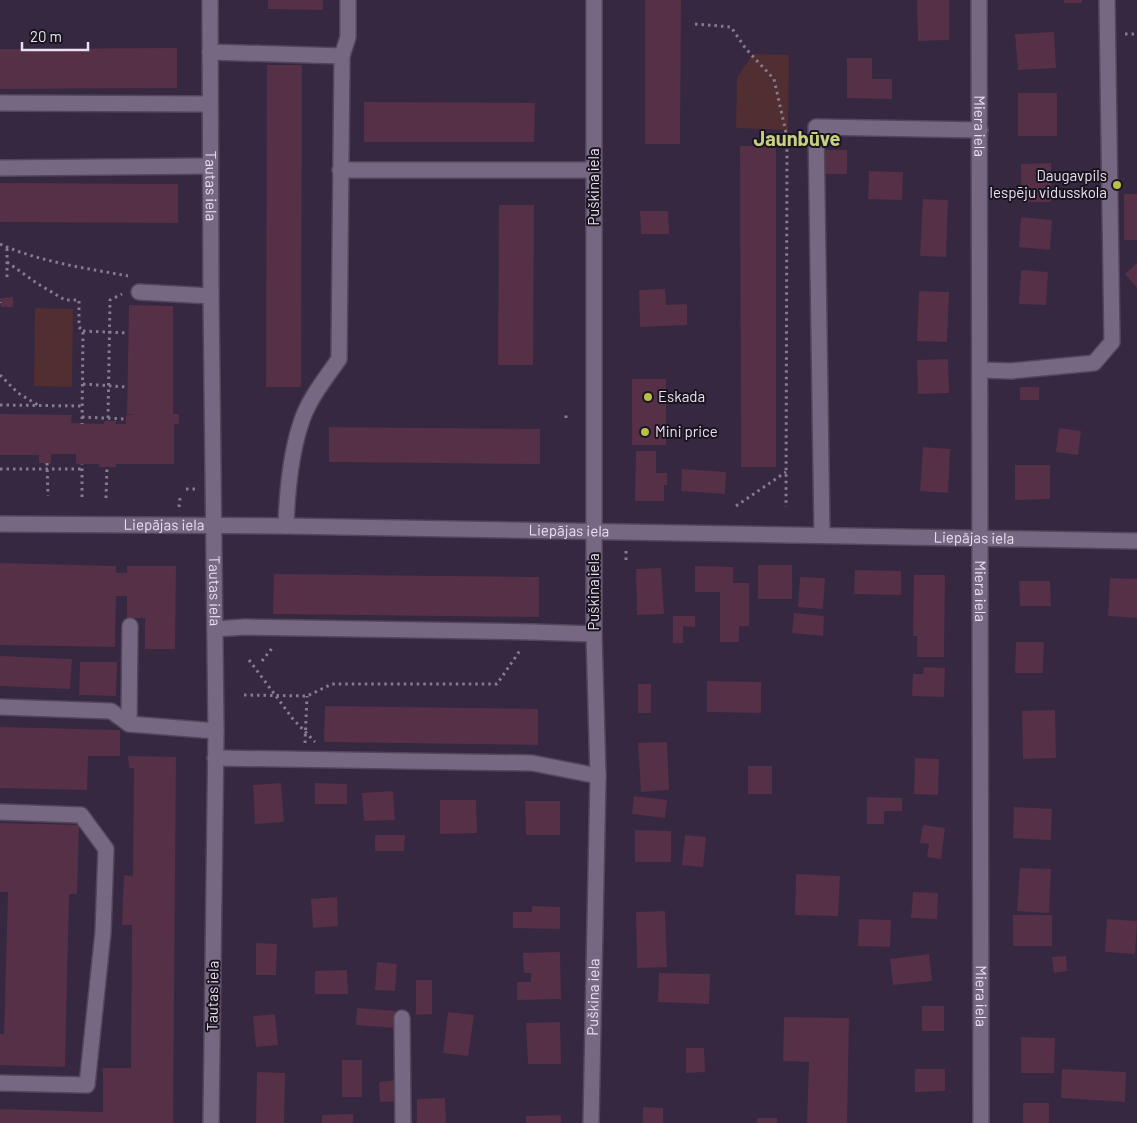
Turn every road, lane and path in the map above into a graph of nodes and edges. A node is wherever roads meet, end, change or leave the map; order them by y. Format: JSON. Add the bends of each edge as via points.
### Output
{"nodes":[{"id":1,"x":210,"y":0,"type":"edge"},
{"id":2,"x":348,"y":0,"type":"edge"},
{"id":3,"x":594,"y":0,"type":"edge"},
{"id":4,"x":979,"y":0,"type":"edge"},
{"id":5,"x":1106,"y":0,"type":"edge"},
{"id":6,"x":695,"y":24,"type":"dead end"},
{"id":7,"x":210,"y":52,"type":"junction"},
{"id":8,"x":342,"y":56,"type":"junction"},
{"id":9,"x":0,"y":103,"type":"edge"},
{"id":10,"x":210,"y":104,"type":"junction"},
{"id":11,"x":980,"y":130,"type":"junction"},
{"id":12,"x":210,"y":166,"type":"junction"},
{"id":13,"x":0,"y":168,"type":"edge"},
{"id":14,"x":340,"y":170,"type":"junction"},
{"id":15,"x":594,"y":170,"type":"junction"},
{"id":16,"x":0,"y":244,"type":"edge"},
{"id":17,"x":8,"y":248,"type":"junction"},
{"id":18,"x":7,"y":262,"type":"junction"},
{"id":19,"x":128,"y":276,"type":"dead end"},
{"id":20,"x":8,"y":277,"type":"dead end"},
{"id":21,"x":133,"y":292,"type":"joint"},
{"id":22,"x":211,"y":296,"type":"junction"},
{"id":23,"x":83,"y":331,"type":"junction"},
{"id":24,"x":109,"y":332,"type":"junction"},
{"id":25,"x":128,"y":333,"type":"dead end"},
{"id":26,"x":980,"y":370,"type":"junction"},
{"id":27,"x":0,"y":375,"type":"edge"},
{"id":28,"x":83,"y":384,"type":"junction"},
{"id":29,"x":108,"y":385,"type":"junction"},
{"id":30,"x":127,"y":387,"type":"dead end"},
{"id":31,"x":0,"y":406,"type":"edge"},
{"id":32,"x":41,"y":406,"type":"junction"},
{"id":33,"x":82,"y":406,"type":"junction"},
{"id":34,"x":82,"y":418,"type":"junction"},
{"id":35,"x":108,"y":418,"type":"junction"},
{"id":36,"x":126,"y":418,"type":"dead end"},
{"id":37,"x":82,"y":424,"type":"dead end"},
{"id":38,"x":48,"y":463,"type":"dead end"},
{"id":39,"x":82,"y":464,"type":"dead end"},
{"id":40,"x":107,"y":467,"type":"dead end"},
{"id":41,"x":0,"y":469,"type":"edge"},
{"id":42,"x":48,"y":469,"type":"junction"},
{"id":43,"x":82,"y":469,"type":"junction"},
{"id":44,"x":786,"y":471,"type":"junction"},
{"id":45,"x":186,"y":489,"type":"dead end"},
{"id":46,"x":195,"y":489,"type":"dead end"},
{"id":47,"x":48,"y":496,"type":"dead end"},
{"id":48,"x":82,"y":497,"type":"dead end"},
{"id":49,"x":106,"y":498,"type":"dead end"},
{"id":50,"x":180,"y":498,"type":"dead end"},
{"id":51,"x":736,"y":506,"type":"dead end"},
{"id":52,"x":786,"y":507,"type":"dead end"},
{"id":53,"x":179,"y":510,"type":"dead end"},
{"id":54,"x":0,"y":524,"type":"edge"},
{"id":55,"x":212,"y":526,"type":"junction"},
{"id":56,"x":286,"y":526,"type":"junction"},
{"id":57,"x":594,"y":532,"type":"junction"},
{"id":58,"x":822,"y":535,"type":"junction"},
{"id":59,"x":980,"y":538,"type":"junction"},
{"id":60,"x":1137,"y":541,"type":"edge"},
{"id":61,"x":626,"y":547,"type":"dead end"},
{"id":62,"x":626,"y":560,"type":"dead end"},
{"id":63,"x":130,"y":626,"type":"dead end"},
{"id":64,"x":215,"y":628,"type":"junction"},
{"id":65,"x":594,"y":634,"type":"junction"},
{"id":66,"x":249,"y":660,"type":"dead end"},
{"id":67,"x":513,"y":662,"type":"dead end"},
{"id":68,"x":244,"y":696,"type":"dead end"},
{"id":69,"x":275,"y":696,"type":"junction"},
{"id":70,"x":306,"y":696,"type":"junction"},
{"id":71,"x":0,"y":707,"type":"edge"},
{"id":72,"x":129,"y":724,"type":"junction"},
{"id":73,"x":216,"y":731,"type":"junction"},
{"id":74,"x":306,"y":732,"type":"junction"},
{"id":75,"x":216,"y":758,"type":"junction"},
{"id":76,"x":305,"y":758,"type":"junction"},
{"id":77,"x":331,"y":759,"type":"junction"},
{"id":78,"x":598,"y":776,"type":"junction"},
{"id":79,"x":0,"y":812,"type":"edge"},
{"id":80,"x":402,"y":1018,"type":"dead end"},
{"id":81,"x":0,"y":1082,"type":"edge"},
{"id":82,"x":211,"y":1123,"type":"edge"},
{"id":83,"x":403,"y":1123,"type":"edge"},
{"id":84,"x":591,"y":1123,"type":"edge"},
{"id":85,"x":981,"y":1123,"type":"edge"}],
"edges":[{"from":1,"to":7,"type":"street","name":"Tautas iela"},
{"from":2,"to":8,"type":"street","via":[[348,37]]},
{"from":3,"to":15,"type":"street","name":"Puškina iela"},
{"from":4,"to":11,"type":"street","name":"Miera iela"},
{"from":5,"to":26,"type":"street","via":[[1112,342],[1094,364],[1011,371]]},
{"from":6,"to":44,"type":"path","via":[[731,27],[774,79],[787,137]]},
{"from":7,"to":8,"type":"street"},
{"from":7,"to":10,"type":"street","name":"Tautas iela"},
{"from":8,"to":14,"type":"street"},
{"from":9,"to":10,"type":"street"},
{"from":10,"to":12,"type":"street","name":"Tautas iela"},
{"from":11,"to":26,"type":"street","name":"Miera iela"},
{"from":11,"to":58,"type":"street","via":[[816,127]]},
{"from":12,"to":13,"type":"street"},
{"from":12,"to":22,"type":"street","name":"Tautas iela"},
{"from":14,"to":15,"type":"street"},
{"from":14,"to":56,"type":"street","via":[[339,359],[316,393],[300,425],[286,496]]},
{"from":15,"to":57,"type":"street","name":"Puškina iela"},
{"from":16,"to":17,"type":"path"},
{"from":17,"to":18,"type":"path"},
{"from":17,"to":19,"type":"path","via":[[77,267]]},
{"from":18,"to":20,"type":"path"},
{"from":18,"to":23,"type":"path","via":[[65,300],[79,300],[79,327]]},
{"from":21,"to":22,"type":"street"},
{"from":21,"to":24,"type":"path","via":[[110,300]]},
{"from":22,"to":55,"type":"street","name":"Tautas iela"},
{"from":23,"to":24,"type":"path"},
{"from":23,"to":28,"type":"path"},
{"from":24,"to":25,"type":"path"},
{"from":24,"to":29,"type":"path"},
{"from":26,"to":59,"type":"street","name":"Miera iela"},
{"from":27,"to":32,"type":"path","via":[[18,393]]},
{"from":28,"to":29,"type":"path"},
{"from":28,"to":33,"type":"path"},
{"from":29,"to":30,"type":"path"},
{"from":29,"to":35,"type":"path"},
{"from":31,"to":32,"type":"path"},
{"from":32,"to":33,"type":"path"},
{"from":33,"to":34,"type":"path"},
{"from":34,"to":35,"type":"path"},
{"from":34,"to":37,"type":"path"},
{"from":35,"to":36,"type":"path"},
{"from":38,"to":42,"type":"path"},
{"from":39,"to":43,"type":"path"},
{"from":40,"to":49,"type":"path"},
{"from":41,"to":42,"type":"path"},
{"from":42,"to":43,"type":"path"},
{"from":42,"to":47,"type":"path"},
{"from":43,"to":48,"type":"path"},
{"from":44,"to":51,"type":"path"},
{"from":44,"to":52,"type":"path"},
{"from":45,"to":46,"type":"path"},
{"from":50,"to":53,"type":"path"},
{"from":54,"to":55,"type":"street","name":"Liepājas iela"},
{"from":55,"to":56,"type":"street","name":"Liepājas iela"},
{"from":55,"to":64,"type":"street","name":"Tautas iela"},
{"from":56,"to":57,"type":"street","name":"Liepājas iela"},
{"from":57,"to":58,"type":"street","name":"Liepājas iela"},
{"from":57,"to":65,"type":"street","name":"Puškina iela"},
{"from":58,"to":59,"type":"street","name":"Liepājas iela"},
{"from":59,"to":60,"type":"street","name":"Liepājas iela"},
{"from":59,"to":85,"type":"street","name":"Miera iela"},
{"from":61,"to":62,"type":"path"},
{"from":63,"to":72,"type":"street"},
{"from":64,"to":65,"type":"street"},
{"from":64,"to":73,"type":"street","name":"Tautas iela"},
{"from":65,"to":78,"type":"street","name":"Puškina iela"},
{"from":66,"to":69,"type":"path"},
{"from":67,"to":70,"type":"path","via":[[497,684],[332,684]]},
{"from":68,"to":69,"type":"path"},
{"from":69,"to":70,"type":"path"},
{"from":69,"to":74,"type":"path"},
{"from":70,"to":74,"type":"path"},
{"from":71,"to":72,"type":"street","via":[[111,711]]},
{"from":72,"to":73,"type":"street"},
{"from":73,"to":75,"type":"street","name":"Tautas iela"},
{"from":74,"to":76,"type":"path"},
{"from":74,"to":77,"type":"path"},
{"from":75,"to":76,"type":"street"},
{"from":75,"to":82,"type":"street","name":"Tautas iela"},
{"from":76,"to":77,"type":"street"},
{"from":77,"to":78,"type":"street","via":[[532,762]]},
{"from":78,"to":84,"type":"street","name":"Puškina iela"},
{"from":79,"to":81,"type":"street","via":[[81,815],[106,849],[102,932],[87,1085]]},
{"from":80,"to":83,"type":"street"}]}
